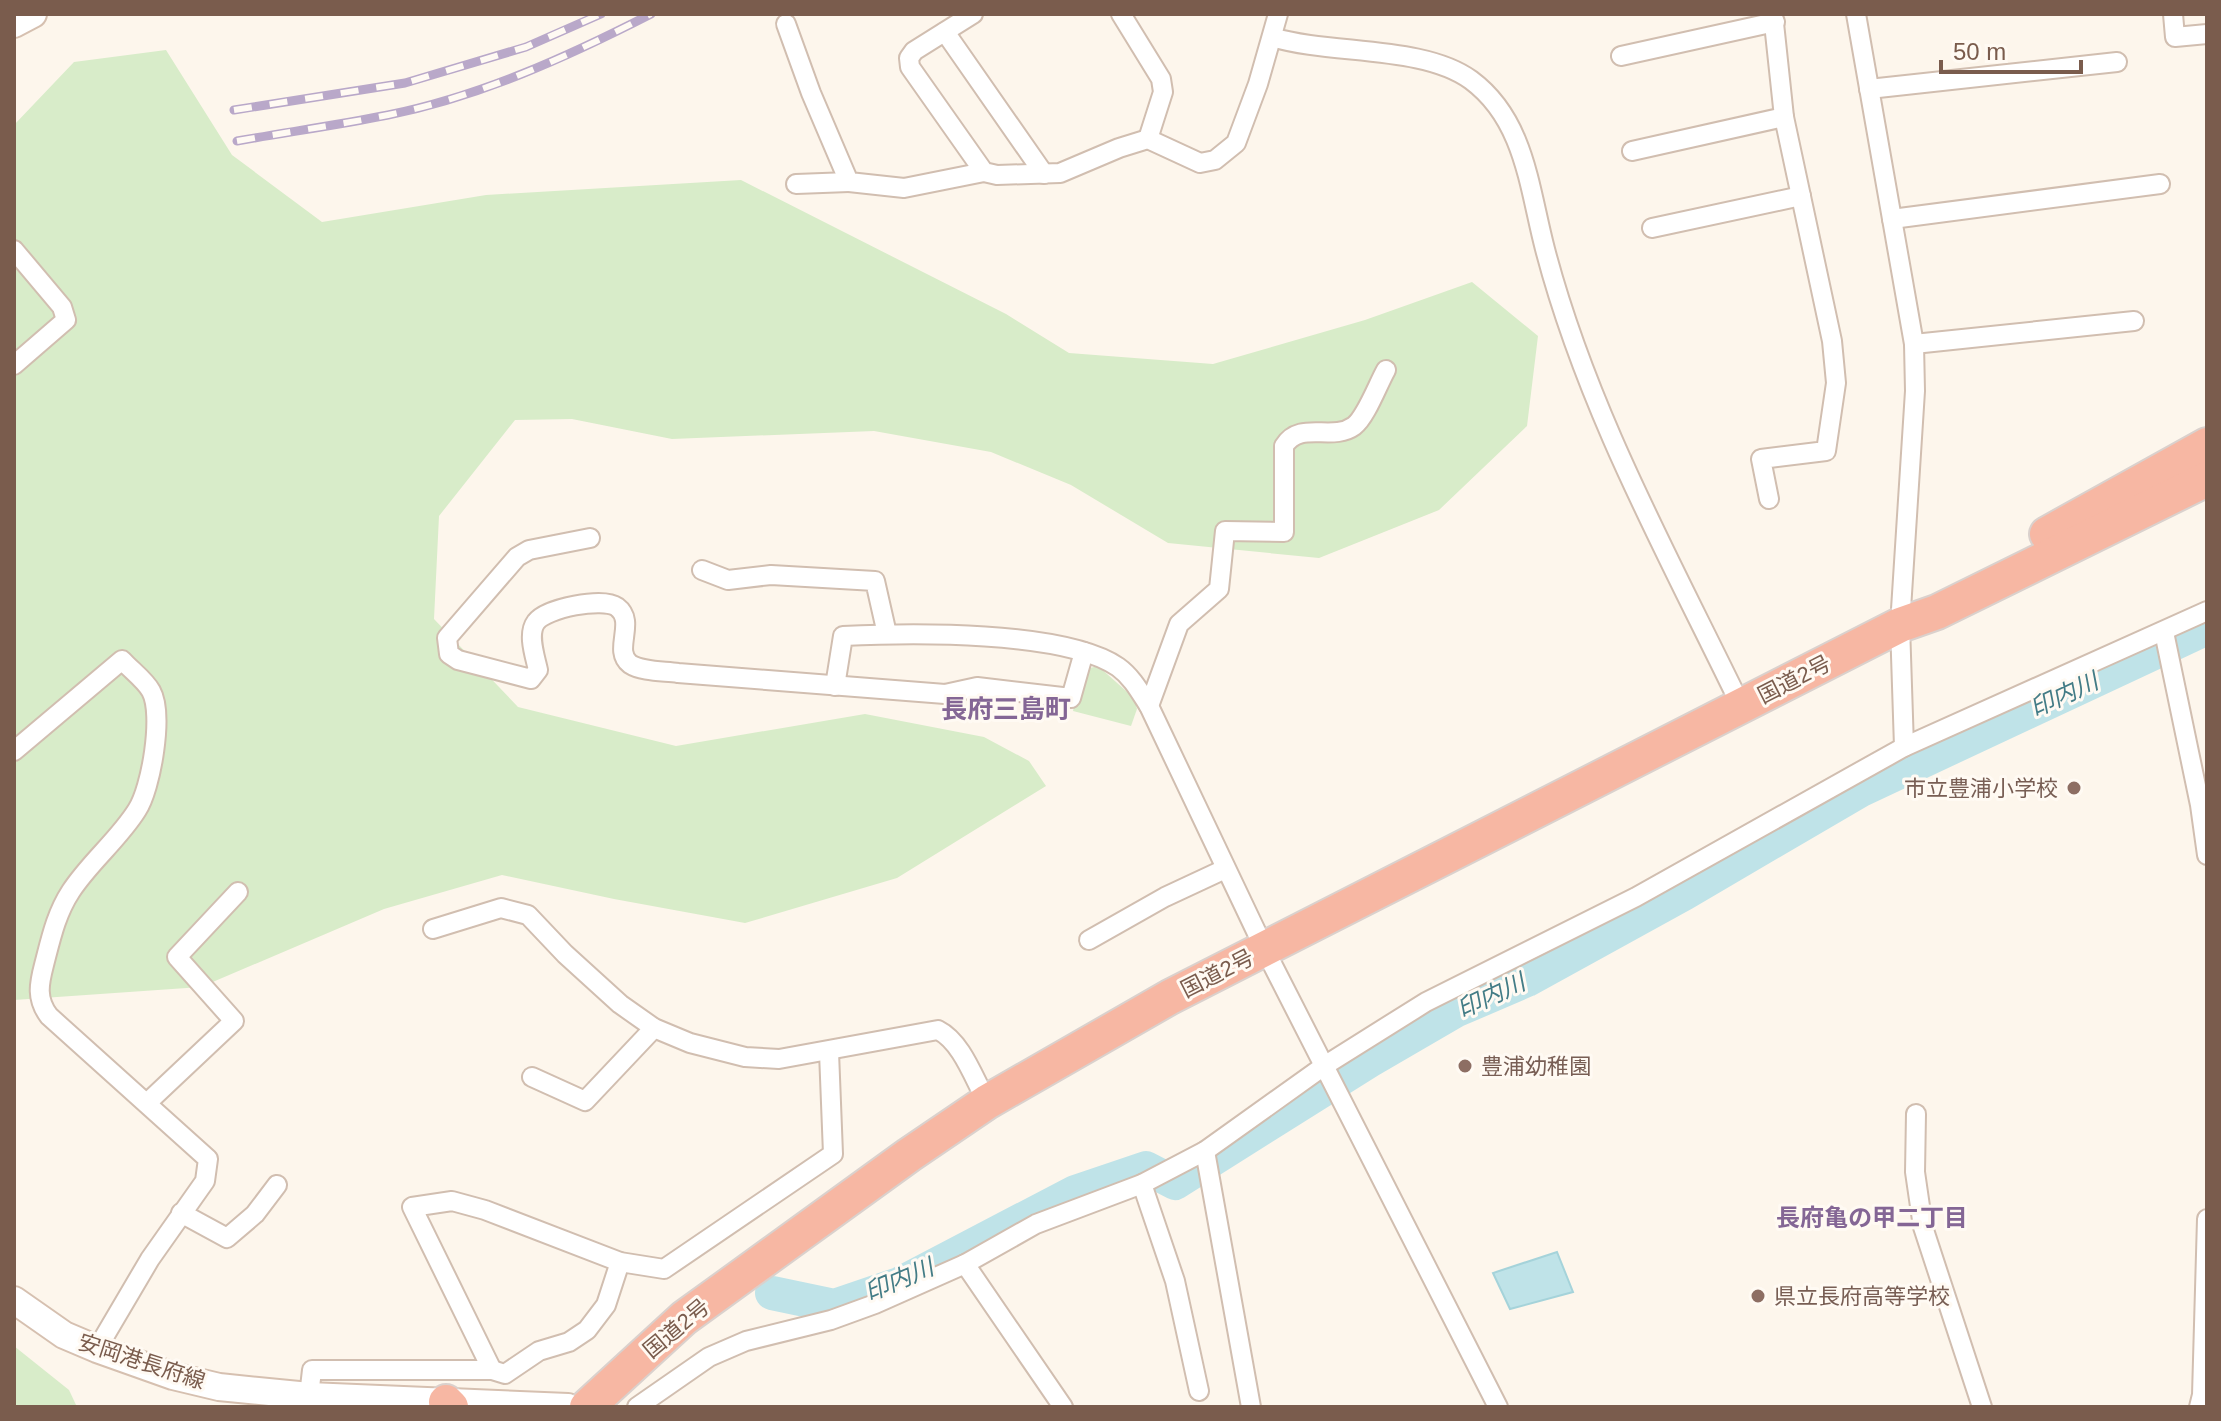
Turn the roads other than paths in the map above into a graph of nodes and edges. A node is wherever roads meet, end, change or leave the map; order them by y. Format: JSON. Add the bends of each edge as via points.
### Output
{"nodes":[{"id":1,"x":33,"y":14,"type":"edge"},
{"id":2,"x":973,"y":14,"type":"edge"},
{"id":3,"x":1121,"y":14,"type":"edge"},
{"id":4,"x":1278,"y":14,"type":"edge"},
{"id":5,"x":1856,"y":14,"type":"edge"},
{"id":6,"x":2173,"y":14,"type":"edge"},
{"id":7,"x":1774,"y":18,"type":"edge"},
{"id":8,"x":14,"y":24,"type":"edge"},
{"id":9,"x":786,"y":24,"type":"dead end"},
{"id":10,"x":945,"y":32,"type":"junction"},
{"id":11,"x":2207,"y":34,"type":"edge"},
{"id":12,"x":1272,"y":37,"type":"junction"},
{"id":13,"x":1621,"y":56,"type":"dead end"},
{"id":14,"x":2117,"y":62,"type":"dead end"},
{"id":15,"x":1869,"y":89,"type":"junction"},
{"id":16,"x":1784,"y":117,"type":"junction"},
{"id":17,"x":1148,"y":139,"type":"junction"},
{"id":18,"x":1632,"y":151,"type":"dead end"},
{"id":19,"x":984,"y":172,"type":"junction"},
{"id":20,"x":1044,"y":174,"type":"junction"},
{"id":21,"x":849,"y":182,"type":"junction"},
{"id":22,"x":796,"y":184,"type":"dead end"},
{"id":23,"x":2160,"y":184,"type":"dead end"},
{"id":24,"x":1801,"y":196,"type":"junction"},
{"id":25,"x":1892,"y":219,"type":"junction"},
{"id":26,"x":1652,"y":228,"type":"dead end"},
{"id":27,"x":14,"y":250,"type":"edge"},
{"id":28,"x":2134,"y":321,"type":"dead end"},
{"id":29,"x":1914,"y":344,"type":"junction"},
{"id":30,"x":14,"y":365,"type":"edge"},
{"id":31,"x":1386,"y":370,"type":"dead end"},
{"id":32,"x":2207,"y":445,"type":"edge"},
{"id":33,"x":2207,"y":479,"type":"edge"},
{"id":34,"x":1769,"y":499,"type":"dead end"},
{"id":35,"x":590,"y":538,"type":"dead end"},
{"id":36,"x":702,"y":570,"type":"dead end"},
{"id":37,"x":2207,"y":611,"type":"edge"},
{"id":38,"x":1900,"y":625,"type":"junction"},
{"id":39,"x":2164,"y":632,"type":"junction"},
{"id":40,"x":887,"y":634,"type":"junction"},
{"id":41,"x":1084,"y":652,"type":"junction"},
{"id":42,"x":835,"y":686,"type":"junction"},
{"id":43,"x":1149,"y":706,"type":"junction"},
{"id":44,"x":1741,"y":706,"type":"junction"},
{"id":45,"x":1904,"y":747,"type":"junction"},
{"id":46,"x":14,"y":751,"type":"edge"},
{"id":47,"x":2207,"y":855,"type":"edge"},
{"id":48,"x":1225,"y":869,"type":"junction"},
{"id":49,"x":238,"y":892,"type":"dead end"},
{"id":50,"x":433,"y":929,"type":"dead end"},
{"id":51,"x":1089,"y":940,"type":"dead end"},
{"id":52,"x":1264,"y":948,"type":"junction"},
{"id":53,"x":654,"y":1028,"type":"junction"},
{"id":54,"x":829,"y":1052,"type":"junction"},
{"id":55,"x":1328,"y":1074,"type":"junction"},
{"id":56,"x":532,"y":1077,"type":"dead end"},
{"id":57,"x":148,"y":1102,"type":"junction"},
{"id":58,"x":987,"y":1102,"type":"junction"},
{"id":59,"x":1916,"y":1114,"type":"dead end"},
{"id":60,"x":1206,"y":1159,"type":"junction"},
{"id":61,"x":1154,"y":1178,"type":"junction"},
{"id":62,"x":277,"y":1185,"type":"dead end"},
{"id":63,"x":181,"y":1213,"type":"junction"},
{"id":64,"x":2207,"y":1219,"type":"edge"},
{"id":65,"x":965,"y":1264,"type":"junction"},
{"id":66,"x":618,"y":1268,"type":"junction"},
{"id":67,"x":14,"y":1300,"type":"edge"},
{"id":68,"x":97,"y":1349,"type":"junction"},
{"id":69,"x":492,"y":1370,"type":"junction"},
{"id":70,"x":1199,"y":1391,"type":"dead end"},
{"id":71,"x":240,"y":1399,"type":"edge"},
{"id":72,"x":325,"y":1400,"type":"edge"},
{"id":73,"x":448,"y":1404,"type":"edge"},
{"id":74,"x":568,"y":1407,"type":"edge"},
{"id":75,"x":587,"y":1407,"type":"edge"},
{"id":76,"x":637,"y":1407,"type":"edge"},
{"id":77,"x":1063,"y":1407,"type":"edge"},
{"id":78,"x":1251,"y":1407,"type":"edge"},
{"id":79,"x":1498,"y":1407,"type":"edge"},
{"id":80,"x":1982,"y":1407,"type":"edge"},
{"id":81,"x":2199,"y":1407,"type":"edge"}],
"edges":[{"from":1,"to":8,"type":"main road"},
{"from":2,"to":10,"type":"street"},
{"from":3,"to":17,"type":"street","via":[[1161,79],[1163,92]]},
{"from":4,"to":12,"type":"street"},
{"from":5,"to":15,"type":"street"},
{"from":6,"to":11,"type":"street","via":[[2175,37]]},
{"from":7,"to":13,"type":"street"},
{"from":7,"to":16,"type":"street"},
{"from":9,"to":21,"type":"street"},
{"from":10,"to":19,"type":"street","via":[[914,51],[910,67]]},
{"from":10,"to":20,"type":"street"},
{"from":12,"to":17,"type":"street","via":[[1236,143],[1215,160],[1200,163]]},
{"from":12,"to":44,"type":"street","via":[[1449,66],[1496,103],[1513,129],[1545,251],[1603,422]]},
{"from":14,"to":15,"type":"street"},
{"from":15,"to":25,"type":"street"},
{"from":16,"to":18,"type":"street"},
{"from":16,"to":24,"type":"street"},
{"from":17,"to":20,"type":"street","via":[[1060,173]]},
{"from":19,"to":20,"type":"street"},
{"from":19,"to":21,"type":"street","via":[[904,188]]},
{"from":21,"to":22,"type":"street"},
{"from":23,"to":25,"type":"street"},
{"from":24,"to":26,"type":"street"},
{"from":24,"to":34,"type":"street","via":[[1836,383],[1826,451],[1761,459]]},
{"from":25,"to":29,"type":"street"},
{"from":27,"to":30,"type":"street","via":[[62,307],[66,320]]},
{"from":28,"to":29,"type":"street"},
{"from":29,"to":38,"type":"street"},
{"from":31,"to":43,"type":"street","via":[[1351,429],[1290,436],[1284,446],[1284,532],[1225,531],[1219,589],[1179,624]]},
{"from":32,"to":38,"type":"highway","name":"国道2号","via":[[1932,600]]},
{"from":33,"to":38,"type":"highway","name":"国道2号","via":[[1937,612]]},
{"from":35,"to":42,"type":"street","via":[[517,557],[447,638],[449,654],[531,679],[538,670],[534,623],[556,609],[607,603],[626,619],[623,654],[642,668]]},
{"from":36,"to":40,"type":"street","via":[[728,580],[771,575],[875,581]]},
{"from":37,"to":39,"type":"street"},
{"from":38,"to":44,"type":"highway","name":"国道2号"},
{"from":38,"to":45,"type":"street"},
{"from":39,"to":45,"type":"street"},
{"from":39,"to":47,"type":"street"},
{"from":40,"to":41,"type":"street","via":[[1022,641]]},
{"from":40,"to":42,"type":"street","via":[[843,636]]},
{"from":41,"to":42,"type":"street","via":[[1071,698],[977,687],[945,694]]},
{"from":41,"to":43,"type":"street","via":[[1116,665]]},
{"from":43,"to":48,"type":"street"},
{"from":44,"to":52,"type":"highway","name":"国道2号"},
{"from":45,"to":55,"type":"street","via":[[1636,897],[1426,1002]]},
{"from":46,"to":57,"type":"street","via":[[122,660],[152,692],[153,758],[145,794],[57,915],[38,990],[49,1016]]},
{"from":48,"to":51,"type":"street"},
{"from":48,"to":52,"type":"street"},
{"from":49,"to":57,"type":"street","via":[[177,957],[234,1021]]},
{"from":50,"to":53,"type":"street","via":[[501,908],[528,915],[620,1004]]},
{"from":52,"to":55,"type":"street"},
{"from":52,"to":58,"type":"highway","name":"国道2号"},
{"from":53,"to":54,"type":"street","via":[[745,1057],[779,1059]]},
{"from":53,"to":56,"type":"street","via":[[585,1101]]},
{"from":54,"to":58,"type":"street","via":[[938,1030],[958,1048]]},
{"from":54,"to":66,"type":"street","via":[[833,1154],[664,1269]]},
{"from":55,"to":60,"type":"street"},
{"from":55,"to":79,"type":"street"},
{"from":57,"to":63,"type":"street","via":[[208,1159],[205,1181]]},
{"from":58,"to":75,"type":"highway","name":"国道2号","via":[[684,1318]]},
{"from":59,"to":80,"type":"street","via":[[1915,1172],[1923,1227]]},
{"from":60,"to":61,"type":"street"},
{"from":60,"to":78,"type":"street"},
{"from":61,"to":65,"type":"street","via":[[1036,1224]]},
{"from":61,"to":70,"type":"street"},
{"from":62,"to":63,"type":"street","via":[[227,1238]]},
{"from":63,"to":68,"type":"street"},
{"from":64,"to":81,"type":"street"},
{"from":65,"to":76,"type":"street","via":[[843,1316],[746,1341],[709,1357]]},
{"from":65,"to":77,"type":"street"},
{"from":66,"to":69,"type":"street","via":[[606,1305],[587,1330],[539,1351],[505,1374]]},
{"from":66,"to":69,"type":"street","via":[[474,1207],[452,1201],[412,1207]]},
{"from":67,"to":68,"type":"main road","name":"安岡港長府線","via":[[64,1335]]},
{"from":68,"to":71,"type":"main road","name":"安岡港長府線"},
{"from":69,"to":72,"type":"street","via":[[312,1370]]},
{"from":71,"to":72,"type":"main road","name":"安岡港長府線"},
{"from":72,"to":73,"type":"main road","name":"安岡港長府線"},
{"from":73,"to":74,"type":"main road","name":"安岡港長府線"}]}
